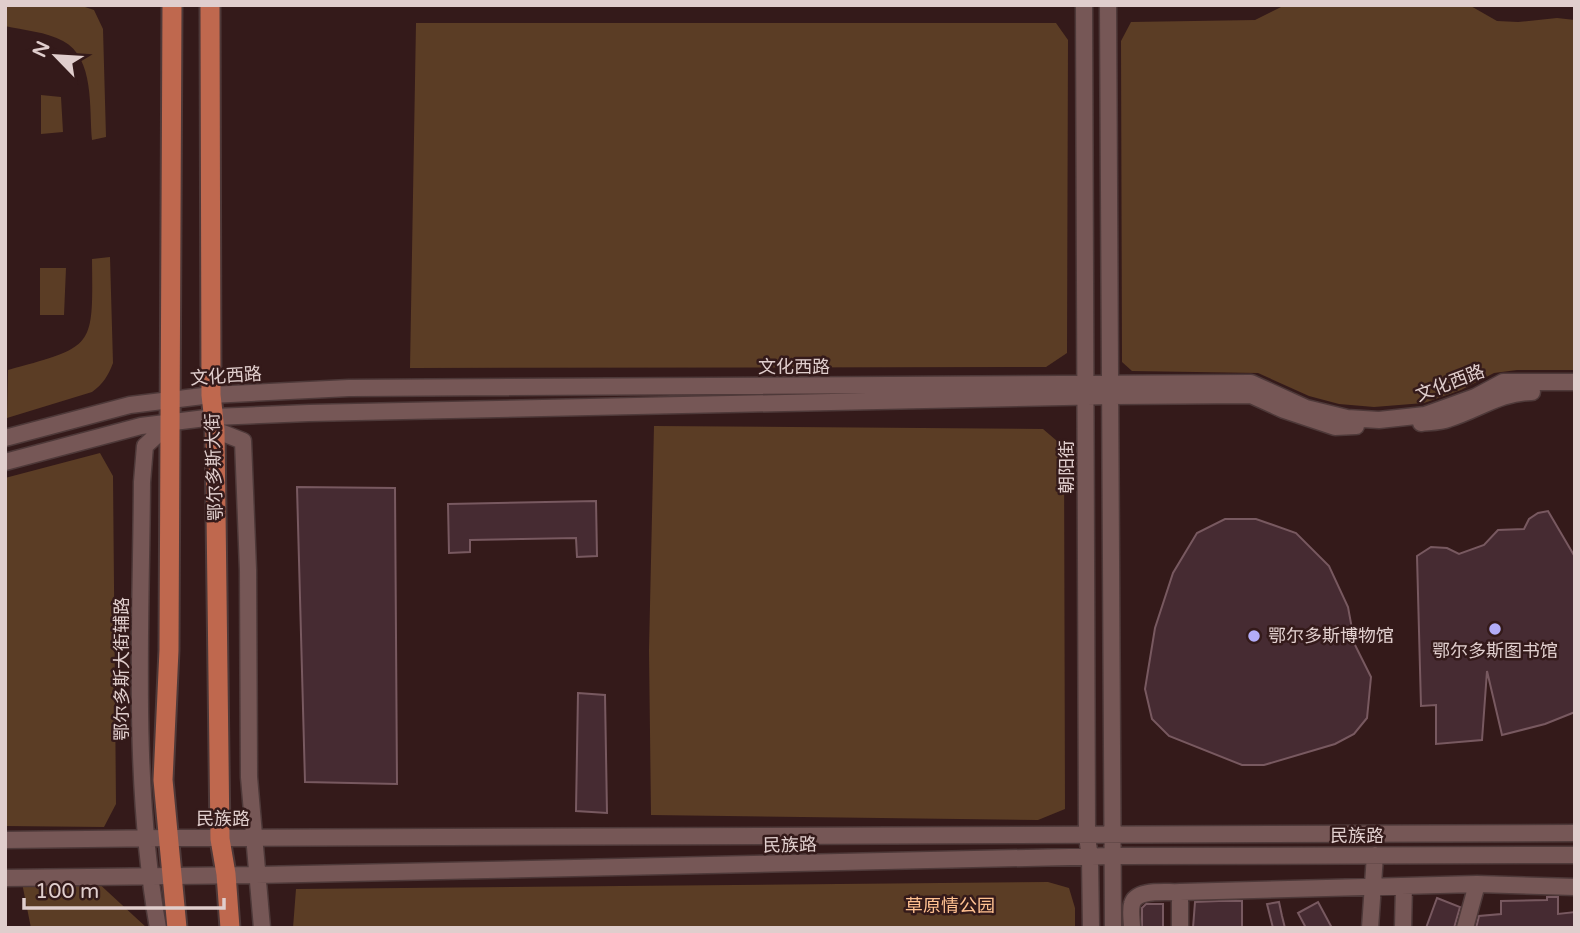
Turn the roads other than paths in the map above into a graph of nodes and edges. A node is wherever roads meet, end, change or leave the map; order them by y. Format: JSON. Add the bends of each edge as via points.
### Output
{"nodes":[{"id":1,"x":172,"y":5,"type":"edge"},
{"id":2,"x":210,"y":5,"type":"edge"},
{"id":3,"x":1084,"y":5,"type":"edge"},
{"id":4,"x":1108,"y":5,"type":"edge"},
{"id":5,"x":1575,"y":382,"type":"edge"},
{"id":6,"x":1086,"y":390,"type":"junction"},
{"id":7,"x":1111,"y":390,"type":"junction"},
{"id":8,"x":1575,"y":393,"type":"edge"},
{"id":9,"x":211,"y":395,"type":"junction"},
{"id":10,"x":172,"y":400,"type":"junction"},
{"id":11,"x":172,"y":422,"type":"junction"},
{"id":12,"x":214,"y":424,"type":"junction"},
{"id":13,"x":5,"y":438,"type":"edge"},
{"id":14,"x":5,"y":462,"type":"edge"},
{"id":15,"x":1575,"y":833,"type":"edge"},
{"id":16,"x":1112,"y":834,"type":"junction"},
{"id":17,"x":1087,"y":836,"type":"junction"},
{"id":18,"x":146,"y":838,"type":"junction"},
{"id":19,"x":168,"y":838,"type":"junction"},
{"id":20,"x":220,"y":839,"type":"junction"},
{"id":21,"x":254,"y":839,"type":"junction"},
{"id":22,"x":5,"y":840,"type":"edge"},
{"id":23,"x":1375,"y":855,"type":"junction"},
{"id":24,"x":1575,"y":855,"type":"edge"},
{"id":25,"x":1113,"y":856,"type":"junction"},
{"id":26,"x":1090,"y":858,"type":"junction"},
{"id":27,"x":226,"y":874,"type":"junction"},
{"id":28,"x":150,"y":875,"type":"junction"},
{"id":29,"x":172,"y":875,"type":"junction"},
{"id":30,"x":257,"y":875,"type":"junction"},
{"id":31,"x":5,"y":878,"type":"edge"},
{"id":32,"x":1477,"y":884,"type":"junction"},
{"id":33,"x":1404,"y":886,"type":"junction"},
{"id":34,"x":1375,"y":887,"type":"junction"},
{"id":35,"x":1575,"y":887,"type":"edge"},
{"id":36,"x":1180,"y":892,"type":"junction"},
{"id":37,"x":158,"y":928,"type":"edge"},
{"id":38,"x":177,"y":928,"type":"edge"},
{"id":39,"x":230,"y":928,"type":"edge"},
{"id":40,"x":262,"y":928,"type":"edge"},
{"id":41,"x":1091,"y":928,"type":"edge"},
{"id":42,"x":1113,"y":928,"type":"edge"},
{"id":43,"x":1132,"y":928,"type":"edge"},
{"id":44,"x":1180,"y":928,"type":"edge"},
{"id":45,"x":1370,"y":928,"type":"edge"},
{"id":46,"x":1403,"y":928,"type":"edge"},
{"id":47,"x":1465,"y":928,"type":"edge"}],
"edges":[{"from":1,"to":10,"type":"main road"},
{"from":2,"to":9,"type":"main road","name":"鄂尔多斯大街"},
{"from":3,"to":6,"type":"street","name":"朝阳街"},
{"from":4,"to":7,"type":"street"},
{"from":5,"to":7,"type":"street","name":"文化西路","via":[[1503,383],[1425,415],[1379,420],[1306,408],[1251,383]]},
{"from":6,"to":7,"type":"street","name":"文化西路"},
{"from":6,"to":9,"type":"street","name":"文化西路","via":[[349,388]]},
{"from":6,"to":12,"type":"street","name":"文化西路"},
{"from":6,"to":17,"type":"street","name":"朝阳街"},
{"from":7,"to":8,"type":"street","name":"文化西路","via":[[1251,395],[1335,427],[1447,420],[1518,392]]},
{"from":7,"to":16,"type":"street"},
{"from":9,"to":10,"type":"street","name":"文化西路"},
{"from":9,"to":12,"type":"main road","name":"鄂尔多斯大街"},
{"from":10,"to":11,"type":"main road"},
{"from":10,"to":13,"type":"street","name":"文化西路","via":[[130,405]]},
{"from":11,"to":12,"type":"street","name":"文化西路"},
{"from":11,"to":14,"type":"street","name":"文化西路"},
{"from":11,"to":18,"type":"street","name":"鄂尔多斯大街辅路","via":[[145,446],[142,482],[141,786]]},
{"from":11,"to":19,"type":"main road","via":[[163,780]]},
{"from":12,"to":20,"type":"main road","name":"鄂尔多斯大街"},
{"from":12,"to":21,"type":"street","via":[[243,441]]},
{"from":15,"to":16,"type":"street","name":"民族路"},
{"from":16,"to":17,"type":"street","name":"民族路"},
{"from":16,"to":25,"type":"street"},
{"from":17,"to":21,"type":"street","name":"民族路"},
{"from":17,"to":26,"type":"street","name":"朝阳街"},
{"from":18,"to":19,"type":"street","name":"民族路"},
{"from":18,"to":22,"type":"street","name":"民族路"},
{"from":18,"to":28,"type":"street","name":"鄂尔多斯大街辅路"},
{"from":19,"to":20,"type":"street","name":"民族路"},
{"from":19,"to":29,"type":"main road"},
{"from":20,"to":21,"type":"street","name":"民族路"},
{"from":20,"to":27,"type":"main road","name":"鄂尔多斯大街"},
{"from":21,"to":30,"type":"street"},
{"from":23,"to":24,"type":"street","name":"民族路"},
{"from":23,"to":25,"type":"street","name":"民族路"},
{"from":23,"to":34,"type":"street"},
{"from":25,"to":26,"type":"street","name":"民族路"},
{"from":25,"to":42,"type":"street"},
{"from":26,"to":30,"type":"street","name":"民族路"},
{"from":26,"to":41,"type":"street","name":"朝阳街"},
{"from":27,"to":29,"type":"street","name":"民族路"},
{"from":27,"to":30,"type":"street","name":"民族路"},
{"from":27,"to":39,"type":"main road","name":"鄂尔多斯大街"},
{"from":28,"to":29,"type":"street","name":"民族路"},
{"from":28,"to":31,"type":"street","name":"民族路"},
{"from":28,"to":37,"type":"street","name":"鄂尔多斯大街辅路"},
{"from":29,"to":38,"type":"main road"},
{"from":30,"to":40,"type":"street"},
{"from":32,"to":33,"type":"street"},
{"from":32,"to":35,"type":"street"},
{"from":32,"to":47,"type":"street"},
{"from":33,"to":34,"type":"street"},
{"from":33,"to":46,"type":"street"},
{"from":34,"to":36,"type":"street"},
{"from":34,"to":45,"type":"street"},
{"from":36,"to":43,"type":"street","via":[[1144,894],[1135,899]]},
{"from":36,"to":44,"type":"street"}]}
